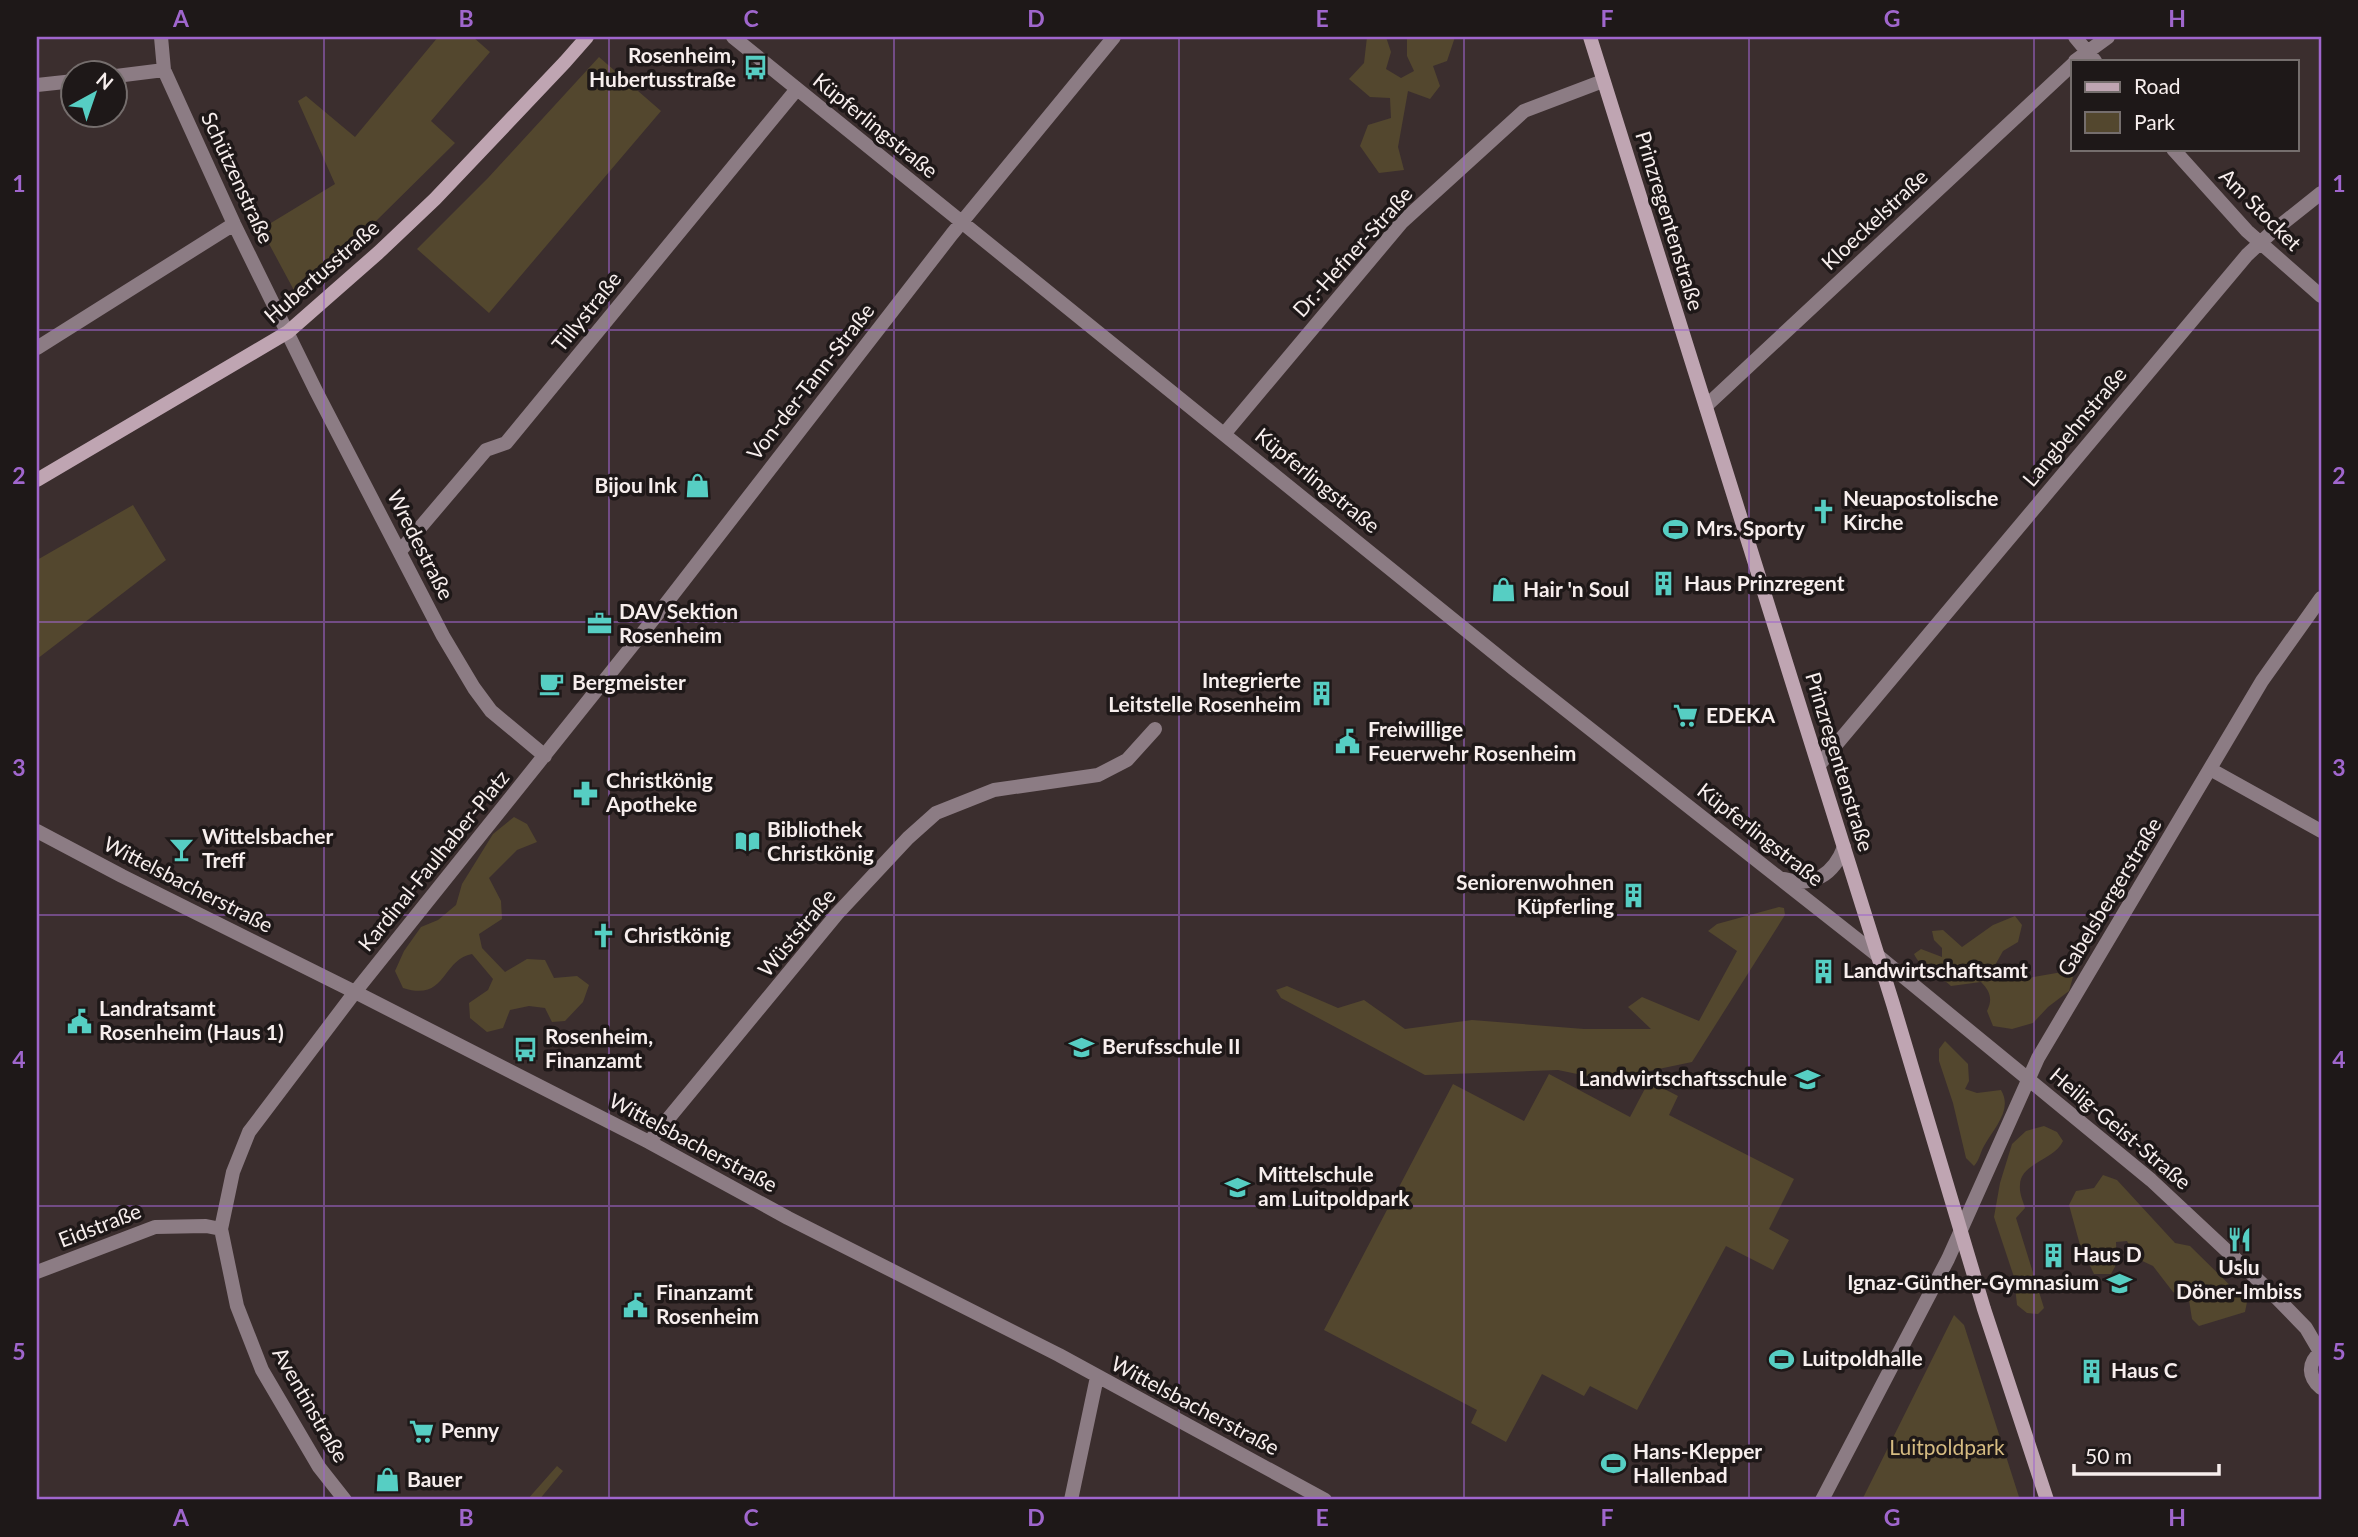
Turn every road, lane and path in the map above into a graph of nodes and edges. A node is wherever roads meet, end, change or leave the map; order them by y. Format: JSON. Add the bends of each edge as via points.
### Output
{"nodes":[{"id":1,"x":161,"y":37,"type":"edge"},
{"id":2,"x":587,"y":37,"type":"edge"},
{"id":3,"x":733,"y":37,"type":"edge"},
{"id":4,"x":1114,"y":37,"type":"edge"},
{"id":5,"x":1590,"y":37,"type":"edge"},
{"id":6,"x":2075,"y":37,"type":"edge"},
{"id":7,"x":2109,"y":37,"type":"edge"},
{"id":8,"x":2091,"y":56,"type":"edge"},
{"id":9,"x":2071,"y":65,"type":"edge"},
{"id":10,"x":164,"y":69,"type":"junction"},
{"id":11,"x":130,"y":74,"type":"edge"},
{"id":12,"x":1603,"y":81,"type":"junction"},
{"id":13,"x":60,"y":83,"type":"edge"},
{"id":14,"x":37,"y":85,"type":"edge"},
{"id":15,"x":797,"y":89,"type":"junction"},
{"id":16,"x":2174,"y":150,"type":"edge"},
{"id":17,"x":2321,"y":193,"type":"edge"},
{"id":18,"x":961,"y":223,"type":"junction"},
{"id":19,"x":234,"y":224,"type":"junction"},
{"id":20,"x":2259,"y":243,"type":"junction"},
{"id":21,"x":2321,"y":296,"type":"edge"},
{"id":22,"x":288,"y":332,"type":"junction"},
{"id":23,"x":37,"y":348,"type":"edge"},
{"id":24,"x":1706,"y":406,"type":"junction"},
{"id":25,"x":1225,"y":433,"type":"junction"},
{"id":26,"x":37,"y":480,"type":"edge"},
{"id":27,"x":401,"y":550,"type":"junction"},
{"id":28,"x":2321,"y":598,"type":"edge"},
{"id":29,"x":1155,"y":729,"type":"dead end"},
{"id":30,"x":545,"y":756,"type":"junction"},
{"id":31,"x":1819,"y":765,"type":"junction"},
{"id":32,"x":2210,"y":769,"type":"junction"},
{"id":33,"x":2320,"y":829,"type":"edge"},
{"id":34,"x":37,"y":831,"type":"edge"},
{"id":35,"x":1844,"y":847,"type":"junction"},
{"id":36,"x":1783,"y":879,"type":"junction"},
{"id":37,"x":1877,"y":954,"type":"junction"},
{"id":38,"x":355,"y":992,"type":"junction"},
{"id":39,"x":2028,"y":1079,"type":"junction"},
{"id":40,"x":649,"y":1142,"type":"junction"},
{"id":41,"x":221,"y":1229,"type":"junction"},
{"id":42,"x":1961,"y":1231,"type":"junction"},
{"id":43,"x":37,"y":1272,"type":"edge"},
{"id":44,"x":2320,"y":1352,"type":"edge"},
{"id":45,"x":1097,"y":1377,"type":"junction"},
{"id":46,"x":2321,"y":1388,"type":"edge"},
{"id":47,"x":345,"y":1500,"type":"edge"},
{"id":48,"x":1072,"y":1500,"type":"edge"},
{"id":49,"x":1325,"y":1500,"type":"edge"},
{"id":50,"x":1822,"y":1500,"type":"edge"},
{"id":51,"x":2047,"y":1500,"type":"edge"}],
"edges":[{"from":1,"to":10,"type":"street","name":"Schützenstraße"},
{"from":2,"to":22,"type":"main road","name":"Hubertusstraße","via":[[435,198]]},
{"from":3,"to":15,"type":"street","name":"Küpferlingstraße"},
{"from":4,"to":18,"type":"street","name":"Von-der-Tann-Straße"},
{"from":5,"to":12,"type":"main road","name":"Prinzregentenstraße"},
{"from":6,"to":8,"type":"street"},
{"from":7,"to":8,"type":"street","name":"Kloeckelstraße"},
{"from":9,"to":24,"type":"street","name":"Kloeckelstraße"},
{"from":10,"to":11,"type":"street"},
{"from":10,"to":19,"type":"street","name":"Schützenstraße"},
{"from":12,"to":24,"type":"main road","name":"Prinzregentenstraße"},
{"from":12,"to":25,"type":"street","name":"Dr.-Hefner-Straße","via":[[1524,111],[1402,222]]},
{"from":13,"to":14,"type":"street"},
{"from":15,"to":18,"type":"street","name":"Küpferlingstraße"},
{"from":15,"to":27,"type":"street","name":"Tillystraße","via":[[506,443],[486,450]]},
{"from":16,"to":20,"type":"street","name":"Am Stocket"},
{"from":17,"to":20,"type":"street","name":"Langbehnstraße"},
{"from":18,"to":25,"type":"street","name":"Küpferlingstraße"},
{"from":18,"to":30,"type":"street","name":"Von-der-Tann-Straße"},
{"from":19,"to":22,"type":"street","name":"Schützenstraße"},
{"from":19,"to":23,"type":"street"},
{"from":20,"to":21,"type":"street","name":"Am Stocket"},
{"from":20,"to":31,"type":"street","name":"Langbehnstraße"},
{"from":22,"to":26,"type":"main road","name":"Hubertusstraße"},
{"from":22,"to":27,"type":"street","name":"Wredestraße"},
{"from":24,"to":31,"type":"main road","name":"Prinzregentenstraße"},
{"from":25,"to":36,"type":"street","name":"Küpferlingstraße","via":[[1514,669]]},
{"from":27,"to":30,"type":"street","name":"Wredestraße","via":[[474,688],[491,710]]},
{"from":28,"to":32,"type":"street","name":"Gabelsbergerstraße","via":[[2262,681]]},
{"from":29,"to":40,"type":"street","name":"Wüststraße","via":[[1127,760],[1098,775],[994,790],[936,813],[837,914]]},
{"from":30,"to":38,"type":"street","name":"Kardinal-Faulhaber-Platz"},
{"from":31,"to":35,"type":"main road","name":"Prinzregentenstraße"},
{"from":32,"to":33,"type":"street"},
{"from":32,"to":39,"type":"street","name":"Gabelsbergerstraße"},
{"from":34,"to":38,"type":"street","name":"Wittelsbacherstraße"},
{"from":35,"to":36,"type":"street","via":[[1835,866],[1821,877],[1807,883]]},
{"from":35,"to":37,"type":"main road","name":"Prinzregentenstraße"},
{"from":36,"to":37,"type":"street","name":"Küpferlingstraße"},
{"from":37,"to":39,"type":"street","name":"Heilig-Geist-Straße"},
{"from":37,"to":42,"type":"main road","name":"Prinzregentenstraße"},
{"from":38,"to":40,"type":"street","name":"Wittelsbacherstraße"},
{"from":38,"to":41,"type":"street","name":"Aventinstraße","via":[[249,1132],[233,1172]]},
{"from":39,"to":42,"type":"street","name":"Gabelsbergerstraße"},
{"from":39,"to":44,"type":"street","name":"Heilig-Geist-Straße","via":[[2151,1180],[2306,1328]]},
{"from":40,"to":45,"type":"street","name":"Wittelsbacherstraße"},
{"from":41,"to":43,"type":"street","name":"Eidstraße","via":[[155,1227]]},
{"from":41,"to":47,"type":"street","name":"Aventinstraße","via":[[237,1306],[262,1370],[319,1467]]},
{"from":42,"to":50,"type":"street","name":"Gabelsbergerstraße"},
{"from":42,"to":51,"type":"main road","name":"Prinzregentenstraße"},
{"from":44,"to":46,"type":"street","name":"Heilig-Geist-Straße","via":[[2310,1366]]},
{"from":45,"to":48,"type":"street"},
{"from":45,"to":49,"type":"street","name":"Wittelsbacherstraße"}]}
